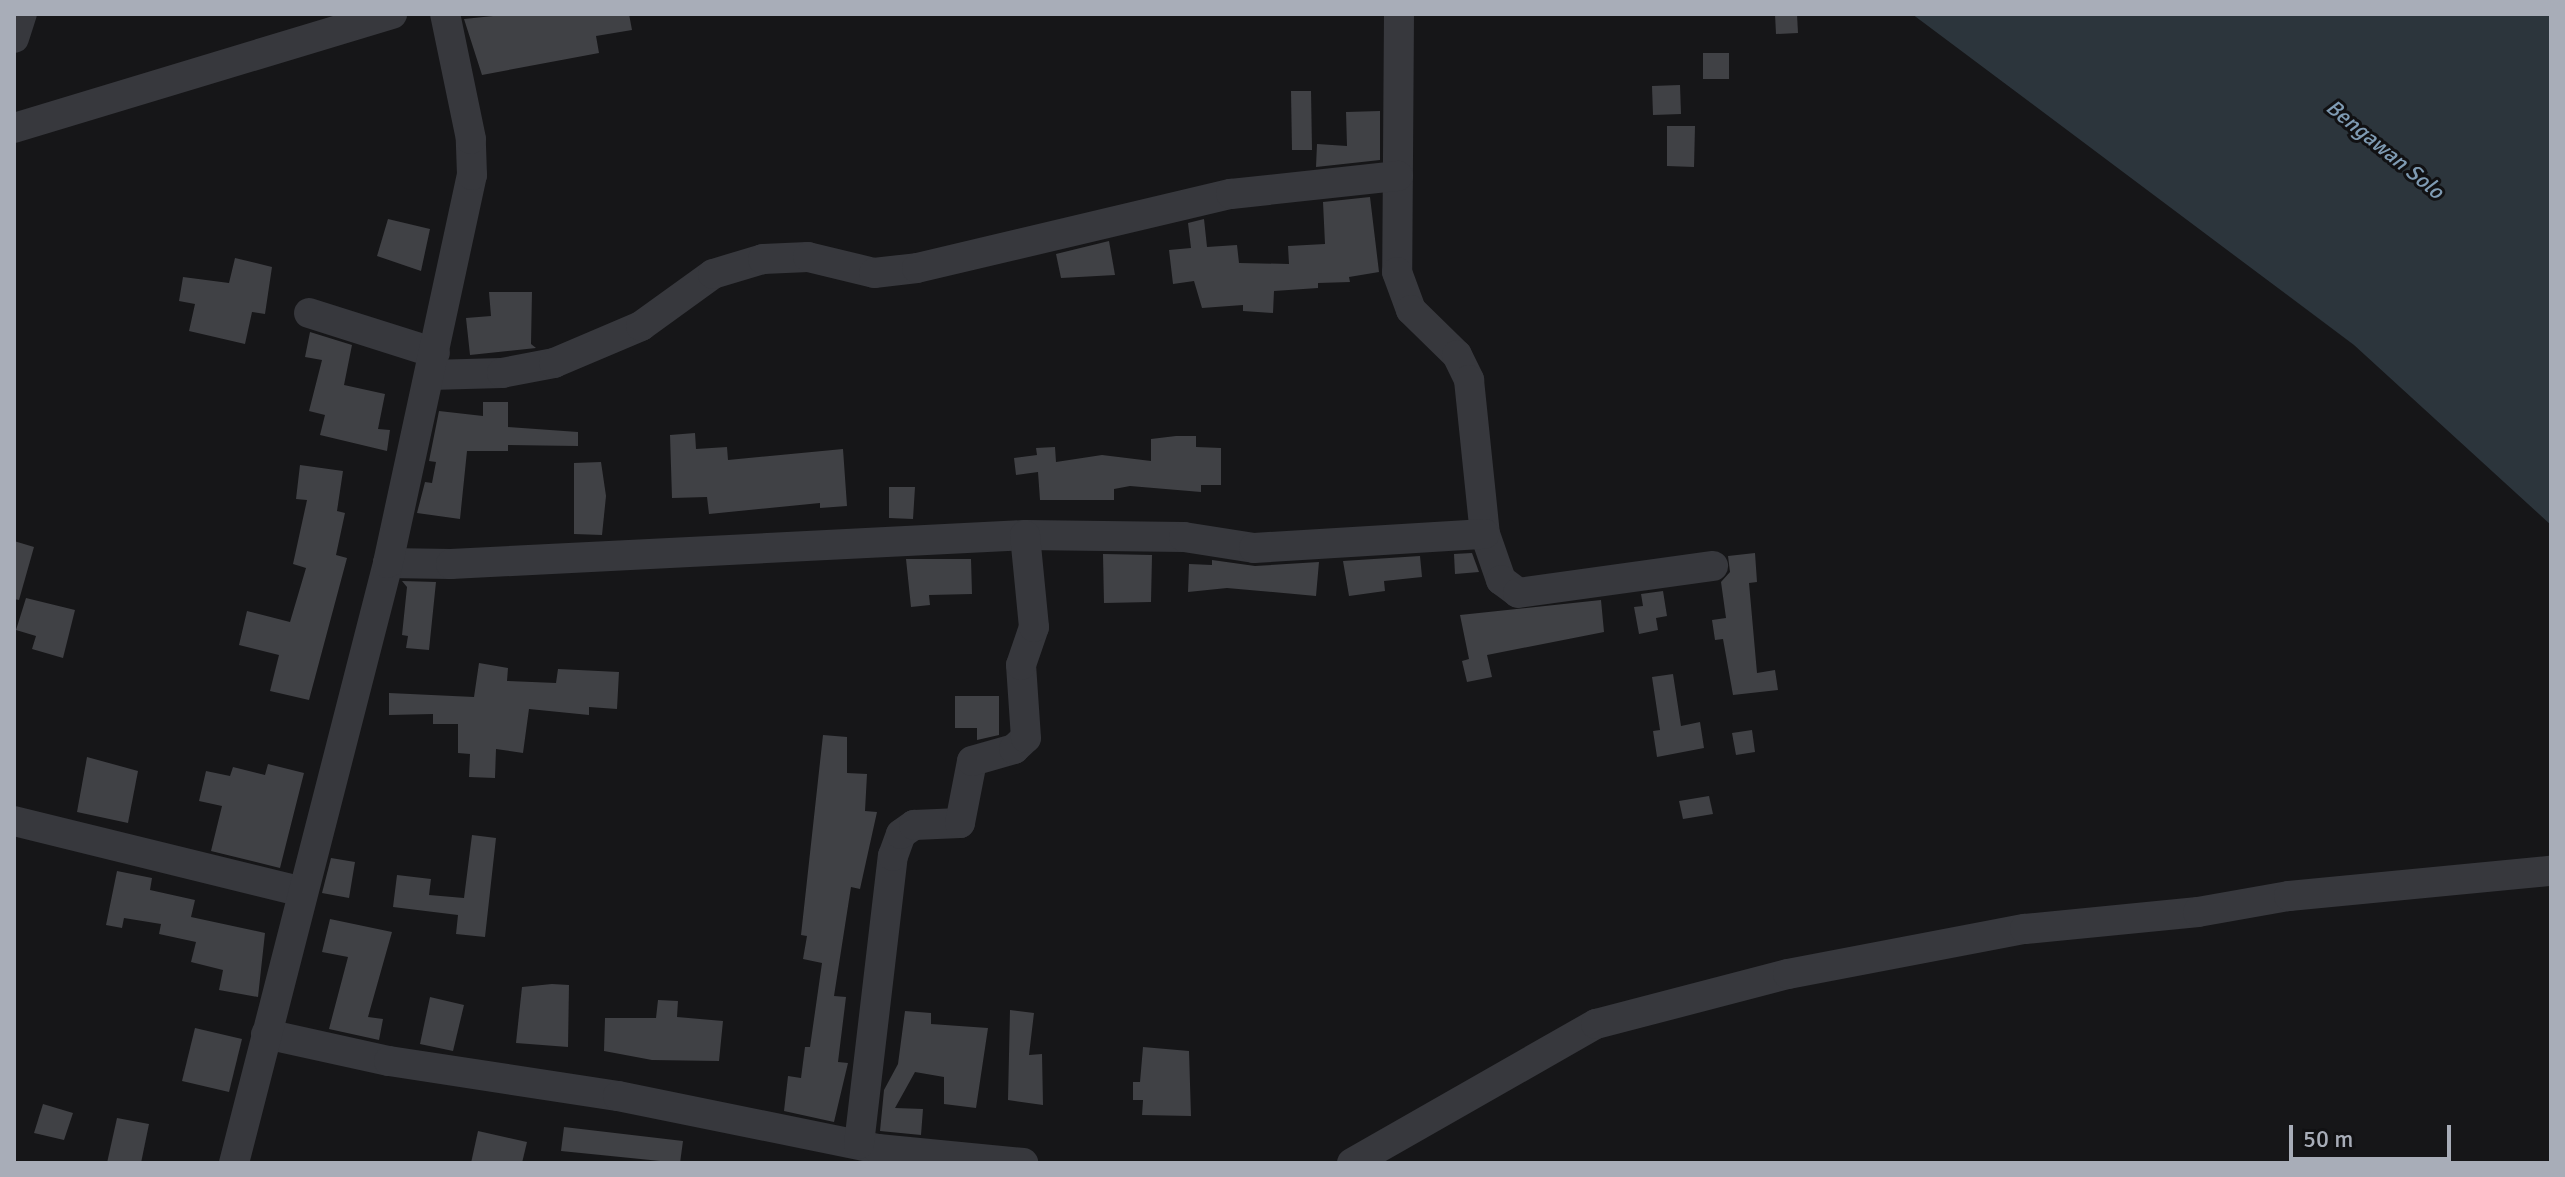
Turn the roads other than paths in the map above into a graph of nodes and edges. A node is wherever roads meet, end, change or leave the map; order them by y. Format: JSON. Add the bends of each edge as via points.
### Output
{"nodes":[{"id":1,"x":22,"y":14,"type":"edge"},
{"id":2,"x":392,"y":14,"type":"edge"},
{"id":3,"x":445,"y":14,"type":"edge"},
{"id":4,"x":1399,"y":14,"type":"edge"},
{"id":5,"x":14,"y":38,"type":"edge"},
{"id":6,"x":14,"y":128,"type":"edge"},
{"id":7,"x":1398,"y":176,"type":"junction"},
{"id":8,"x":309,"y":313,"type":"dead end"},
{"id":9,"x":433,"y":364,"type":"junction"},
{"id":10,"x":1485,"y":534,"type":"junction"},
{"id":11,"x":1025,"y":535,"type":"junction"},
{"id":12,"x":388,"y":563,"type":"junction"},
{"id":13,"x":1713,"y":566,"type":"dead end"},
{"id":14,"x":14,"y":821,"type":"edge"},
{"id":15,"x":2551,"y":871,"type":"edge"},
{"id":16,"x":300,"y":891,"type":"junction"},
{"id":17,"x":266,"y":1034,"type":"junction"},
{"id":18,"x":859,"y":1144,"type":"junction"},
{"id":19,"x":234,"y":1163,"type":"edge"},
{"id":20,"x":1023,"y":1163,"type":"edge"},
{"id":21,"x":1352,"y":1163,"type":"edge"}],
"edges":[{"from":1,"to":5,"type":"street"},
{"from":2,"to":6,"type":"street"},
{"from":3,"to":9,"type":"street","via":[[471,139],[472,175]]},
{"from":4,"to":7,"type":"street"},
{"from":7,"to":9,"type":"street","via":[[1231,194],[917,268],[874,273],[808,257],[763,259],[713,274],[641,326],[554,363],[502,373]]},
{"from":7,"to":10,"type":"street","via":[[1397,272],[1411,310],[1457,355],[1469,380]]},
{"from":8,"to":9,"type":"street"},
{"from":9,"to":12,"type":"street"},
{"from":10,"to":11,"type":"street","via":[[1254,548],[1184,537]]},
{"from":10,"to":13,"type":"street","via":[[1501,580],[1518,593]]},
{"from":11,"to":12,"type":"street"},
{"from":11,"to":18,"type":"street","via":[[1034,627],[1021,665],[1026,738],[1020,747],[972,761],[960,823],[914,825],[901,834],[893,856]]},
{"from":12,"to":16,"type":"street"},
{"from":14,"to":16,"type":"street"},
{"from":15,"to":21,"type":"street","via":[[2025,929],[1788,974],[1615,1016],[1552,1046]]},
{"from":16,"to":17,"type":"street"},
{"from":17,"to":18,"type":"street","via":[[389,1061],[618,1096]]},
{"from":17,"to":19,"type":"street"},
{"from":18,"to":20,"type":"street"}]}
